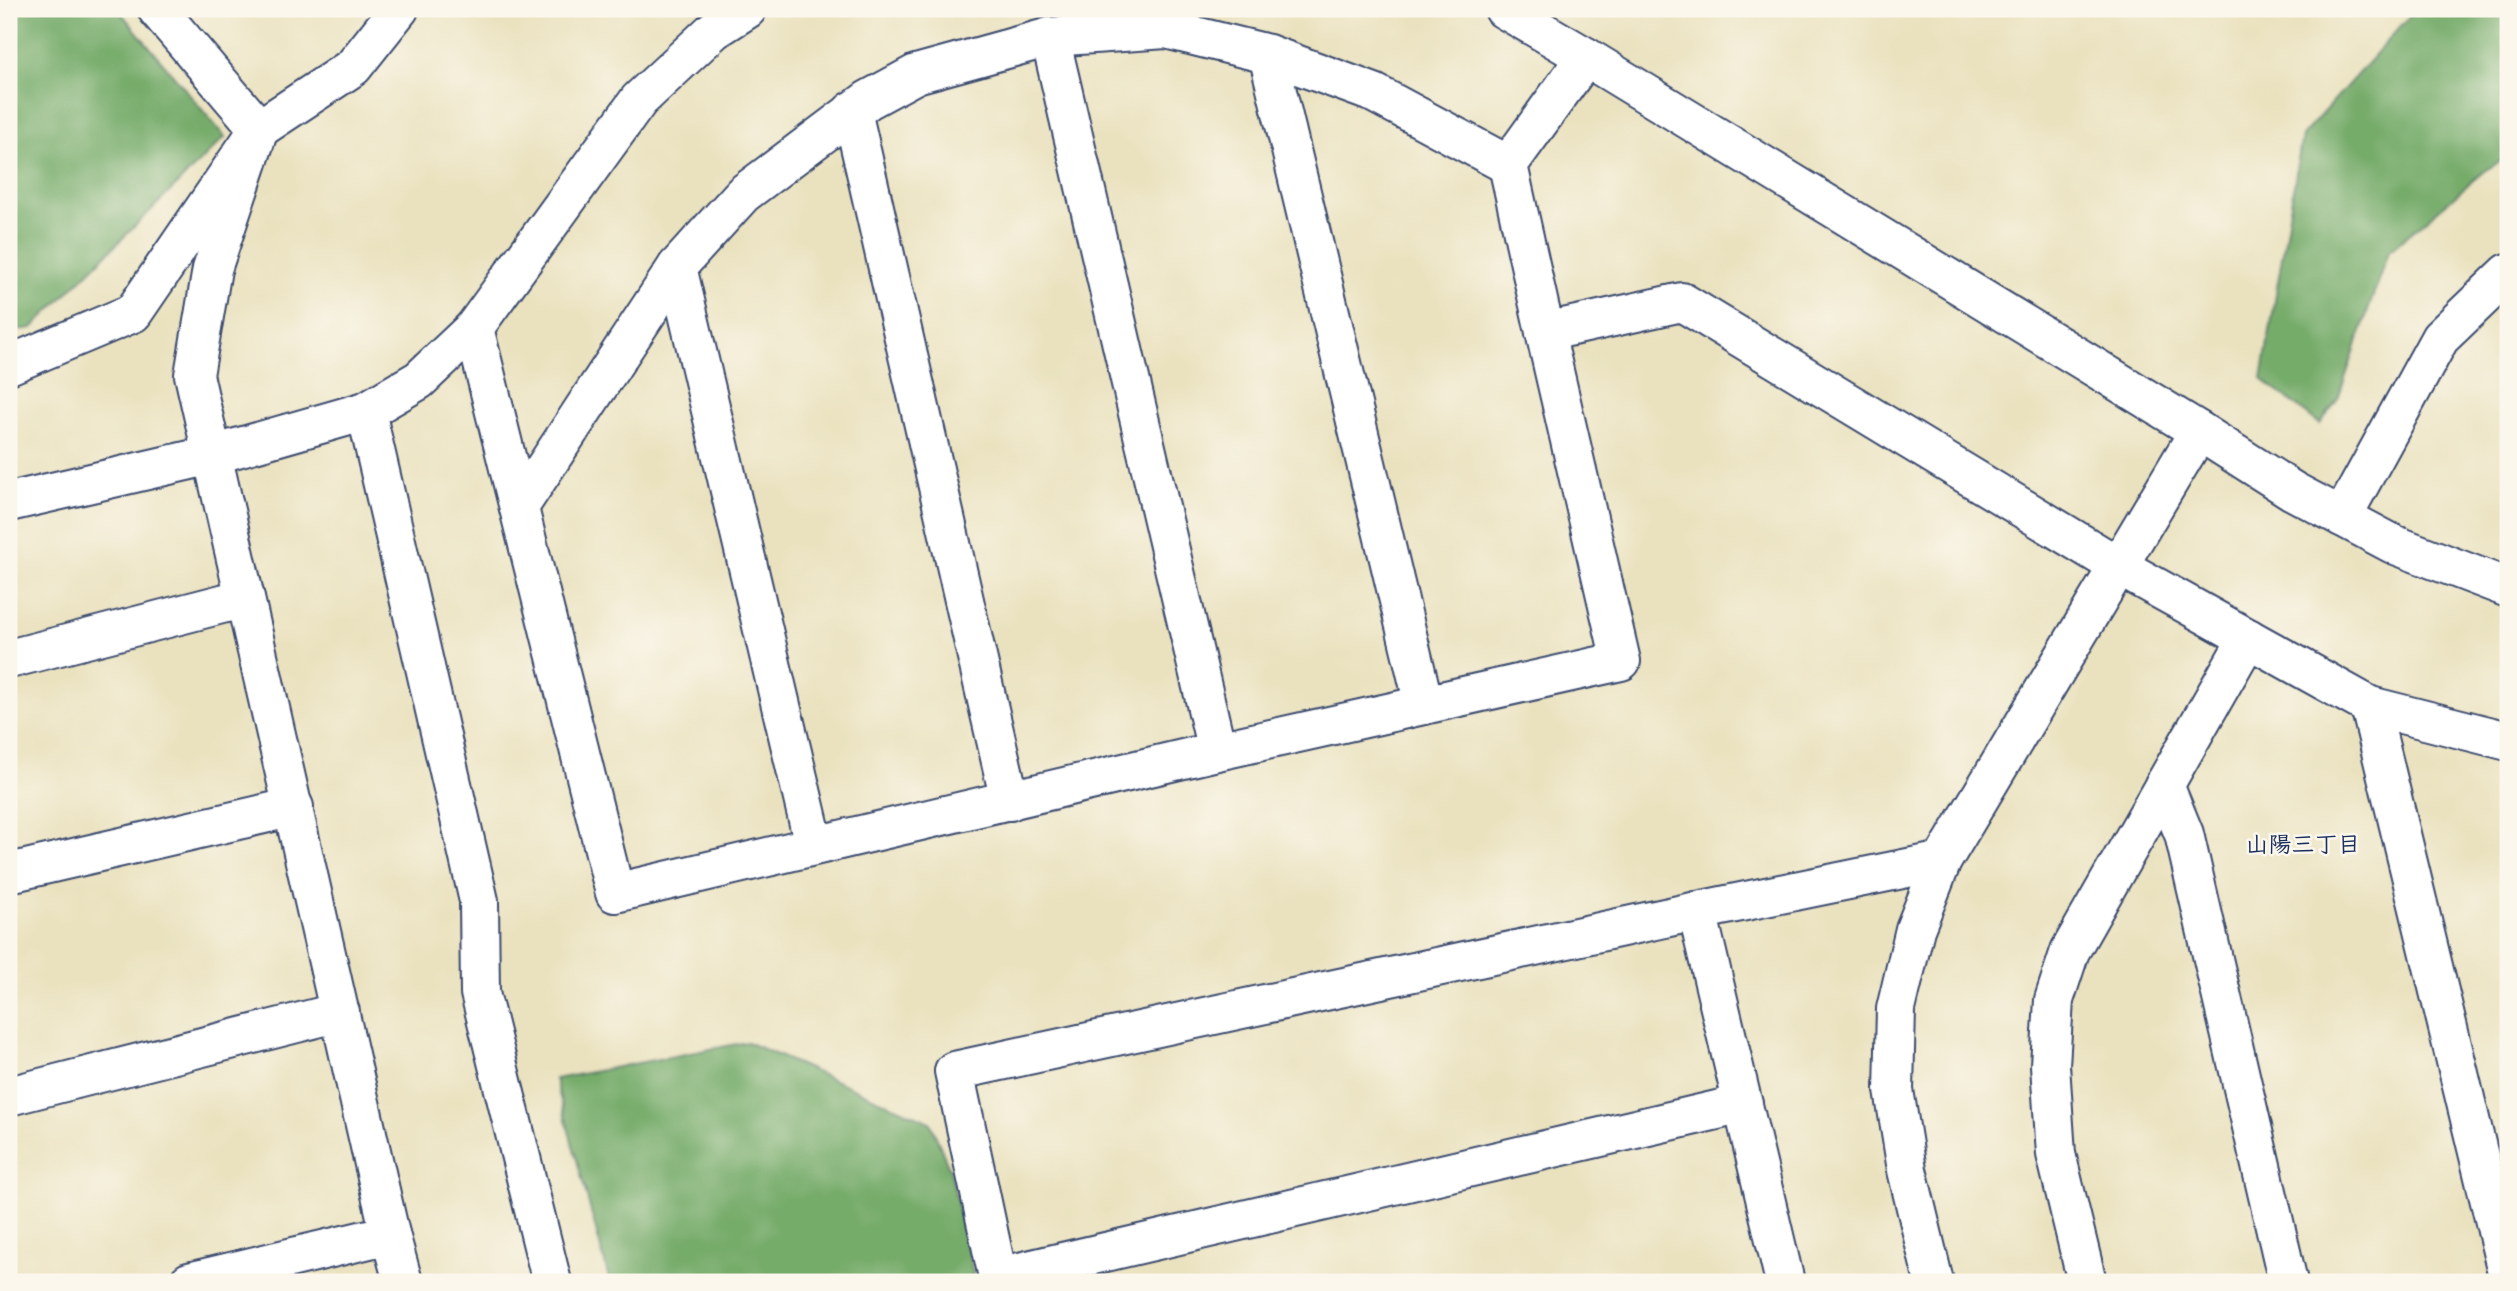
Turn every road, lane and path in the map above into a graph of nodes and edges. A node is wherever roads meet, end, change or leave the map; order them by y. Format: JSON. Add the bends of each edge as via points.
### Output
{"nodes":[{"id":1,"x":156,"y":9,"type":"edge"},
{"id":2,"x":399,"y":9,"type":"edge"},
{"id":3,"x":747,"y":9,"type":"edge"},
{"id":4,"x":1504,"y":9,"type":"edge"},
{"id":5,"x":1050,"y":37,"type":"junction"},
{"id":6,"x":1268,"y":54,"type":"junction"},
{"id":7,"x":1586,"y":57,"type":"junction"},
{"id":8,"x":852,"y":111,"type":"junction"},
{"id":9,"x":259,"y":129,"type":"junction"},
{"id":10,"x":1508,"y":165,"type":"junction"},
{"id":11,"x":677,"y":267,"type":"junction"},
{"id":12,"x":2508,"y":273,"type":"edge"},
{"id":13,"x":474,"y":328,"type":"junction"},
{"id":14,"x":1545,"y":332,"type":"junction"},
{"id":15,"x":9,"y":365,"type":"edge"},
{"id":16,"x":366,"y":411,"type":"junction"},
{"id":17,"x":2199,"y":431,"type":"junction"},
{"id":18,"x":212,"y":454,"type":"junction"},
{"id":19,"x":9,"y":502,"type":"edge"},
{"id":20,"x":519,"y":507,"type":"junction"},
{"id":21,"x":2342,"y":517,"type":"junction"},
{"id":22,"x":2118,"y":566,"type":"junction"},
{"id":23,"x":2508,"y":588,"type":"edge"},
{"id":24,"x":245,"y":598,"type":"junction"},
{"id":25,"x":2248,"y":638,"type":"junction"},
{"id":26,"x":9,"y":659,"type":"edge"},
{"id":27,"x":1424,"y":705,"type":"junction"},
{"id":28,"x":2370,"y":706,"type":"junction"},
{"id":29,"x":2508,"y":741,"type":"edge"},
{"id":30,"x":1217,"y":751,"type":"junction"},
{"id":31,"x":2164,"y":785,"type":"junction"},
{"id":32,"x":1010,"y":801,"type":"junction"},
{"id":33,"x":294,"y":807,"type":"junction"},
{"id":34,"x":814,"y":845,"type":"junction"},
{"id":35,"x":1942,"y":861,"type":"junction"},
{"id":36,"x":9,"y":873,"type":"edge"},
{"id":37,"x":1696,"y":911,"type":"junction"},
{"id":38,"x":340,"y":1012,"type":"junction"},
{"id":39,"x":9,"y":1096,"type":"edge"},
{"id":40,"x":1743,"y":1104,"type":"junction"},
{"id":41,"x":390,"y":1234,"type":"junction"},
{"id":42,"x":2508,"y":1276,"type":"edge"},
{"id":43,"x":999,"y":1280,"type":"edge"},
{"id":44,"x":189,"y":1282,"type":"edge"},
{"id":45,"x":403,"y":1282,"type":"edge"},
{"id":46,"x":552,"y":1282,"type":"edge"},
{"id":47,"x":1786,"y":1282,"type":"edge"},
{"id":48,"x":1934,"y":1282,"type":"edge"},
{"id":49,"x":2087,"y":1282,"type":"edge"},
{"id":50,"x":2288,"y":1282,"type":"edge"}],
"edges":[{"from":1,"to":9,"type":"street"},
{"from":2,"to":9,"type":"street","via":[[353,67]]},
{"from":3,"to":13,"type":"street","via":[[714,30],[639,100]]},
{"from":4,"to":7,"type":"street"},
{"from":5,"to":6,"type":"street","via":[[1166,29]]},
{"from":5,"to":8,"type":"street","via":[[916,74]]},
{"from":5,"to":30,"type":"street"},
{"from":6,"to":10,"type":"street","via":[[1374,93]]},
{"from":6,"to":27,"type":"street"},
{"from":7,"to":10,"type":"street"},
{"from":7,"to":17,"type":"street"},
{"from":8,"to":11,"type":"street","via":[[743,194]]},
{"from":8,"to":32,"type":"street"},
{"from":9,"to":15,"type":"street","via":[[133,313]]},
{"from":9,"to":18,"type":"street","via":[[212,268],[194,375]]},
{"from":10,"to":14,"type":"street"},
{"from":11,"to":20,"type":"street"},
{"from":11,"to":34,"type":"street"},
{"from":12,"to":21,"type":"street","via":[[2440,338]]},
{"from":13,"to":16,"type":"street","via":[[419,380]]},
{"from":13,"to":20,"type":"street"},
{"from":14,"to":22,"type":"street","via":[[1682,302]]},
{"from":14,"to":27,"type":"street","via":[[1621,661]]},
{"from":16,"to":18,"type":"street"},
{"from":16,"to":46,"type":"street","via":[[479,901],[480,993]]},
{"from":17,"to":21,"type":"street"},
{"from":17,"to":22,"type":"street"},
{"from":18,"to":19,"type":"street"},
{"from":18,"to":24,"type":"street"},
{"from":20,"to":34,"type":"street","via":[[615,893]]},
{"from":21,"to":23,"type":"street","via":[[2393,544]]},
{"from":22,"to":25,"type":"street"},
{"from":22,"to":35,"type":"street"},
{"from":24,"to":26,"type":"street"},
{"from":24,"to":33,"type":"street"},
{"from":25,"to":28,"type":"street"},
{"from":25,"to":31,"type":"street"},
{"from":27,"to":30,"type":"street"},
{"from":28,"to":29,"type":"street"},
{"from":28,"to":42,"type":"street"},
{"from":30,"to":32,"type":"street"},
{"from":31,"to":49,"type":"street","via":[[2070,951],[2054,1000],[2050,1065],[2056,1154]]},
{"from":31,"to":50,"type":"street","via":[[2184,834]]},
{"from":32,"to":34,"type":"street"},
{"from":33,"to":36,"type":"street"},
{"from":33,"to":38,"type":"street"},
{"from":35,"to":37,"type":"street"},
{"from":35,"to":48,"type":"street","via":[[1915,929],[1896,1009],[1894,1090],[1907,1170]]},
{"from":37,"to":40,"type":"street"},
{"from":37,"to":43,"type":"street","via":[[954,1072]]},
{"from":38,"to":39,"type":"street"},
{"from":38,"to":41,"type":"street"},
{"from":40,"to":43,"type":"street"},
{"from":40,"to":47,"type":"street"},
{"from":41,"to":44,"type":"street"},
{"from":41,"to":45,"type":"street"}]}
